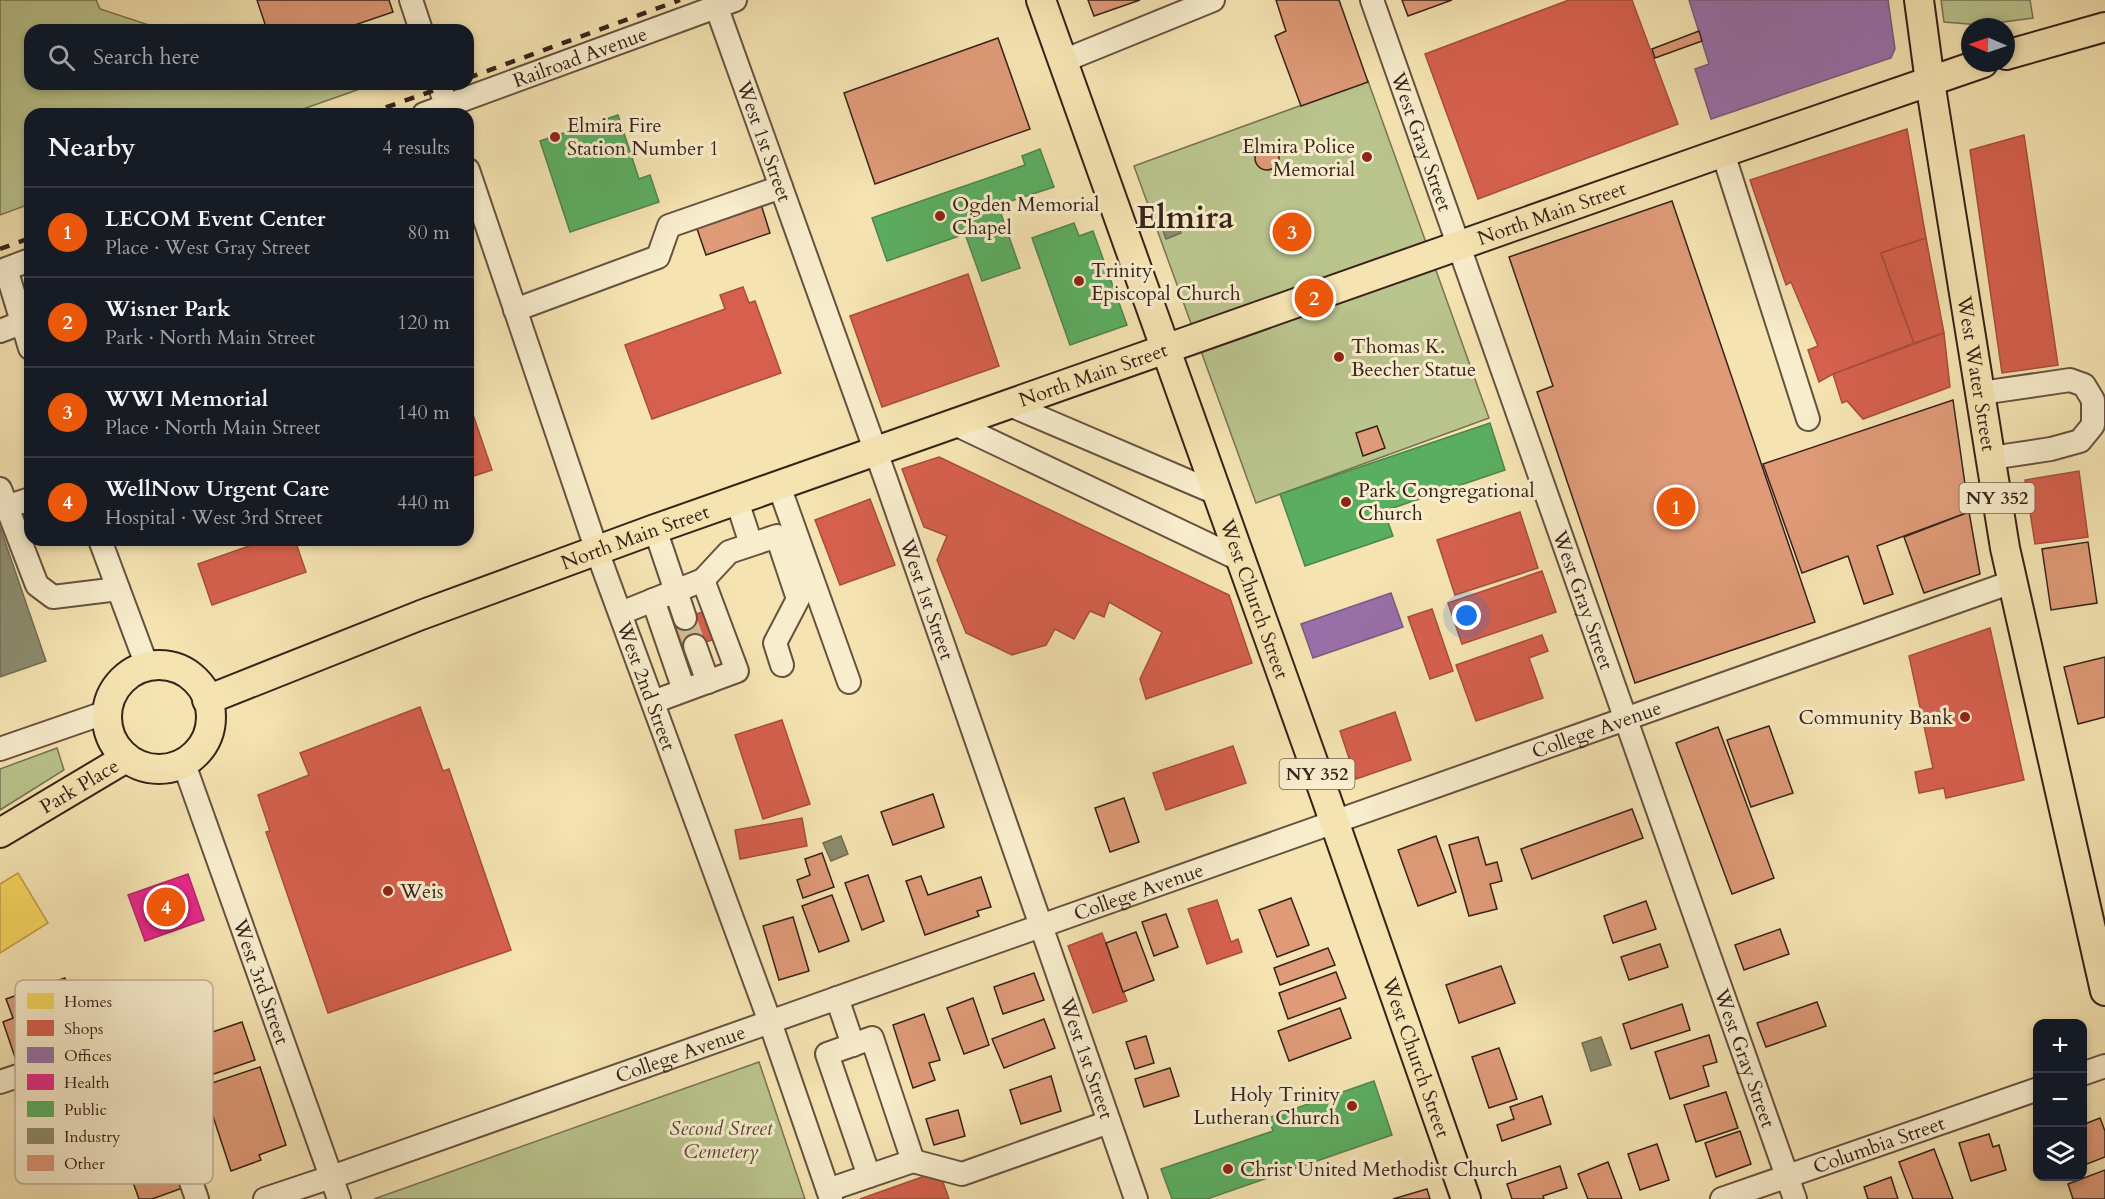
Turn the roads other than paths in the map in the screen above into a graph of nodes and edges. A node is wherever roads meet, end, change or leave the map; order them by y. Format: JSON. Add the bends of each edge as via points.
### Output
{"nodes":[{"id":1,"x":411,"y":0,"type":"edge"},
{"id":2,"x":1041,"y":0,"type":"edge"},
{"id":3,"x":1213,"y":0,"type":"edge"},
{"id":4,"x":1372,"y":0,"type":"edge"},
{"id":5,"x":1919,"y":0,"type":"edge"},
{"id":6,"x":722,"y":2,"type":"edge"},
{"id":7,"x":419,"y":24,"type":"edge"},
{"id":8,"x":2105,"y":27,"type":"edge"},
{"id":9,"x":2015,"y":52,"type":"edge"},
{"id":10,"x":1063,"y":61,"type":"junction"},
{"id":11,"x":1961,"y":70,"type":"edge"},
{"id":12,"x":1930,"y":81,"type":"junction"},
{"id":13,"x":441,"y":90,"type":"edge"},
{"id":14,"x":447,"y":108,"type":"edge"},
{"id":15,"x":453,"y":108,"type":"edge"},
{"id":16,"x":1723,"y":153,"type":"junction"},
{"id":17,"x":781,"y":187,"type":"junction"},
{"id":18,"x":474,"y":203,"type":"edge"},
{"id":19,"x":1460,"y":246,"type":"junction"},
{"id":20,"x":24,"y":262,"type":"edge"},
{"id":21,"x":515,"y":309,"type":"junction"},
{"id":22,"x":10,"y":327,"type":"edge"},
{"id":23,"x":24,"y":342,"type":"edge"},
{"id":24,"x":1165,"y":350,"type":"junction"},
{"id":25,"x":1981,"y":393,"type":"junction"},
{"id":26,"x":1010,"y":405,"type":"junction"},
{"id":27,"x":1808,"y":419,"type":"dead end"},
{"id":28,"x":955,"y":424,"type":"junction"},
{"id":29,"x":876,"y":452,"type":"junction"},
{"id":30,"x":1991,"y":458,"type":"junction"},
{"id":31,"x":779,"y":486,"type":"junction"},
{"id":32,"x":1216,"y":493,"type":"junction"},
{"id":33,"x":24,"y":500,"type":"edge"},
{"id":34,"x":737,"y":501,"type":"junction"},
{"id":35,"x":2,"y":502,"type":"edge"},
{"id":36,"x":655,"y":529,"type":"junction"},
{"id":37,"x":751,"y":544,"type":"junction"},
{"id":38,"x":102,"y":546,"type":"edge"},
{"id":39,"x":597,"y":551,"type":"junction"},
{"id":40,"x":1240,"y":560,"type":"junction"},
{"id":41,"x":703,"y":580,"type":"junction"},
{"id":42,"x":2012,"y":582,"type":"junction"},
{"id":43,"x":118,"y":589,"type":"junction"},
{"id":44,"x":676,"y":591,"type":"junction"},
{"id":45,"x":653,"y":600,"type":"junction"},
{"id":46,"x":621,"y":613,"type":"junction"},
{"id":47,"x":685,"y":618,"type":"tunnel mouth"},
{"id":48,"x":695,"y":646,"type":"tunnel mouth"},
{"id":49,"x":782,"y":665,"type":"dead end"},
{"id":50,"x":147,"y":666,"type":"junction"},
{"id":51,"x":708,"y":682,"type":"junction"},
{"id":52,"x":849,"y":682,"type":"dead end"},
{"id":53,"x":684,"y":690,"type":"junction"},
{"id":54,"x":207,"y":700,"type":"junction"},
{"id":55,"x":653,"y":702,"type":"junction"},
{"id":56,"x":107,"y":712,"type":"junction"},
{"id":57,"x":1626,"y":719,"type":"junction"},
{"id":58,"x":0,"y":748,"type":"edge"},
{"id":59,"x":126,"y":758,"type":"junction"},
{"id":60,"x":183,"y":764,"type":"junction"},
{"id":61,"x":1334,"y":822,"type":"junction"},
{"id":62,"x":0,"y":833,"type":"edge"},
{"id":63,"x":1040,"y":926,"type":"junction"},
{"id":64,"x":2105,"y":991,"type":"edge"},
{"id":65,"x":837,"y":998,"type":"junction"},
{"id":66,"x":771,"y":1022,"type":"junction"},
{"id":67,"x":853,"y":1045,"type":"junction"},
{"id":68,"x":2105,"y":1066,"type":"edge"},
{"id":69,"x":2085,"y":1073,"type":"edge"},
{"id":70,"x":15,"y":1077,"type":"edge"},
{"id":71,"x":0,"y":1082,"type":"edge"},
{"id":72,"x":2033,"y":1090,"type":"edge"},
{"id":73,"x":1109,"y":1122,"type":"junction"},
{"id":74,"x":913,"y":1161,"type":"junction"},
{"id":75,"x":869,"y":1176,"type":"junction"},
{"id":76,"x":1787,"y":1176,"type":"junction"},
{"id":77,"x":332,"y":1177,"type":"junction"},
{"id":78,"x":192,"y":1184,"type":"edge"},
{"id":79,"x":829,"y":1195,"type":"edge"},
{"id":80,"x":197,"y":1199,"type":"edge"},
{"id":81,"x":265,"y":1199,"type":"edge"},
{"id":82,"x":339,"y":1199,"type":"edge"},
{"id":83,"x":1136,"y":1199,"type":"edge"},
{"id":84,"x":1466,"y":1199,"type":"edge"},
{"id":85,"x":1722,"y":1199,"type":"edge"},
{"id":86,"x":1795,"y":1199,"type":"edge"}],
"edges":[{"from":1,"to":7,"type":"street"},
{"from":2,"to":10,"type":"main road","name":"West Church Street","number":"NY 352"},
{"from":3,"to":10,"type":"street"},
{"from":4,"to":19,"type":"street","name":"West Gray Street"},
{"from":5,"to":12,"type":"main road","name":"West Water Street","number":"NY 352"},
{"from":6,"to":15,"type":"street","name":"Railroad Avenue"},
{"from":6,"to":17,"type":"street","name":"West 1st Street"},
{"from":8,"to":9,"type":"main road"},
{"from":10,"to":24,"type":"main road","name":"West Church Street","number":"NY 352"},
{"from":11,"to":12,"type":"main road","name":"North Main Street"},
{"from":12,"to":16,"type":"main road","name":"North Main Street"},
{"from":12,"to":25,"type":"main road","name":"West Water Street","number":"NY 352"},
{"from":13,"to":14,"type":"street"},
{"from":16,"to":19,"type":"main road","name":"North Main Street"},
{"from":16,"to":27,"type":"street"},
{"from":17,"to":21,"type":"street","via":[[669,226],[658,257]]},
{"from":17,"to":29,"type":"street","name":"West 1st Street"},
{"from":18,"to":21,"type":"street","name":"West 2nd Street"},
{"from":19,"to":24,"type":"main road","name":"North Main Street"},
{"from":19,"to":57,"type":"street","name":"West Gray Street"},
{"from":20,"to":22,"type":"street","via":[[6,269]]},
{"from":21,"to":39,"type":"street","name":"West 2nd Street"},
{"from":22,"to":23,"type":"street"},
{"from":24,"to":26,"type":"main road","name":"North Main Street"},
{"from":24,"to":32,"type":"main road","name":"West Church Street","number":"NY 352"},
{"from":25,"to":30,"type":"main road","name":"West Water Street","number":"NY 352"},
{"from":25,"to":30,"type":"street","via":[[2070,380],[2084,385],[2093,400],[2092,424],[2080,441]]},
{"from":26,"to":28,"type":"main road","name":"North Main Street"},
{"from":26,"to":32,"type":"street"},
{"from":28,"to":29,"type":"main road","name":"North Main Street"},
{"from":28,"to":40,"type":"street"},
{"from":29,"to":31,"type":"main road","name":"North Main Street"},
{"from":29,"to":63,"type":"street","name":"West 1st Street"},
{"from":30,"to":42,"type":"main road","name":"West Water Street","number":"NY 352"},
{"from":31,"to":34,"type":"main road","name":"North Main Street"},
{"from":31,"to":52,"type":"street"},
{"from":32,"to":40,"type":"main road","name":"West Church Street","number":"NY 352"},
{"from":33,"to":35,"type":"street"},
{"from":34,"to":36,"type":"main road","name":"North Main Street"},
{"from":34,"to":37,"type":"street"},
{"from":35,"to":43,"type":"street","via":[[37,585],[53,597]]},
{"from":36,"to":39,"type":"main road","name":"North Main Street"},
{"from":36,"to":44,"type":"street"},
{"from":37,"to":41,"type":"street","via":[[729,552]]},
{"from":37,"to":49,"type":"street","via":[[777,536],[798,598],[775,643]]},
{"from":38,"to":43,"type":"street"},
{"from":39,"to":46,"type":"street","name":"West 2nd Street"},
{"from":39,"to":54,"type":"main road","name":"North Main Street"},
{"from":40,"to":61,"type":"main road","name":"West Church Street","number":"NY 352"},
{"from":41,"to":44,"type":"street"},
{"from":41,"to":51,"type":"street","via":[[737,671]]},
{"from":42,"to":57,"type":"street","name":"College Avenue"},
{"from":42,"to":64,"type":"main road","name":"West Water Street","number":"NY 352"},
{"from":43,"to":50,"type":"street"},
{"from":44,"to":45,"type":"street"},
{"from":44,"to":47,"type":"street"},
{"from":45,"to":46,"type":"street"},
{"from":45,"to":53,"type":"street"},
{"from":46,"to":55,"type":"street","name":"West 2nd Street"},
{"from":48,"to":51,"type":"street"},
{"from":50,"to":54,"type":"main road","via":[[160,665],[184,672],[194,679]]},
{"from":50,"to":56,"type":"main road","via":[[124,678],[110,699]]},
{"from":51,"to":53,"type":"street"},
{"from":53,"to":55,"type":"street"},
{"from":54,"to":60,"type":"main road","via":[[207,736],[202,747]]},
{"from":55,"to":66,"type":"street","name":"West 2nd Street"},
{"from":56,"to":58,"type":"street"},
{"from":56,"to":59,"type":"main road","via":[[111,737]]},
{"from":57,"to":61,"type":"street","name":"College Avenue"},
{"from":57,"to":76,"type":"street","name":"West Gray Street"},
{"from":59,"to":60,"type":"main road","via":[[160,770]]},
{"from":59,"to":62,"type":"main road","name":"Park Place"},
{"from":60,"to":77,"type":"street","name":"West 3rd Street"},
{"from":61,"to":63,"type":"street","name":"College Avenue"},
{"from":61,"to":84,"type":"main road","name":"West Church Street","number":"NY 352"},
{"from":63,"to":65,"type":"street","name":"College Avenue"},
{"from":63,"to":73,"type":"street","name":"West 1st Street"},
{"from":65,"to":66,"type":"street","name":"College Avenue"},
{"from":65,"to":67,"type":"street"},
{"from":66,"to":77,"type":"street","name":"College Avenue"},
{"from":66,"to":79,"type":"street","name":"West 2nd Street"},
{"from":67,"to":74,"type":"street","via":[[872,1038]]},
{"from":67,"to":75,"type":"street","via":[[826,1053]]},
{"from":68,"to":69,"type":"street"},
{"from":70,"to":71,"type":"street"},
{"from":72,"to":76,"type":"street","name":"Columbia Street"},
{"from":73,"to":74,"type":"street","via":[[962,1174]]},
{"from":73,"to":83,"type":"street","name":"West 1st Street"},
{"from":74,"to":75,"type":"street"},
{"from":75,"to":79,"type":"street"},
{"from":76,"to":85,"type":"street","name":"Columbia Street"},
{"from":76,"to":86,"type":"street","name":"West Gray Street"},
{"from":77,"to":81,"type":"street","name":"College Avenue"},
{"from":77,"to":82,"type":"street","name":"West 3rd Street"},
{"from":78,"to":80,"type":"street"}]}
